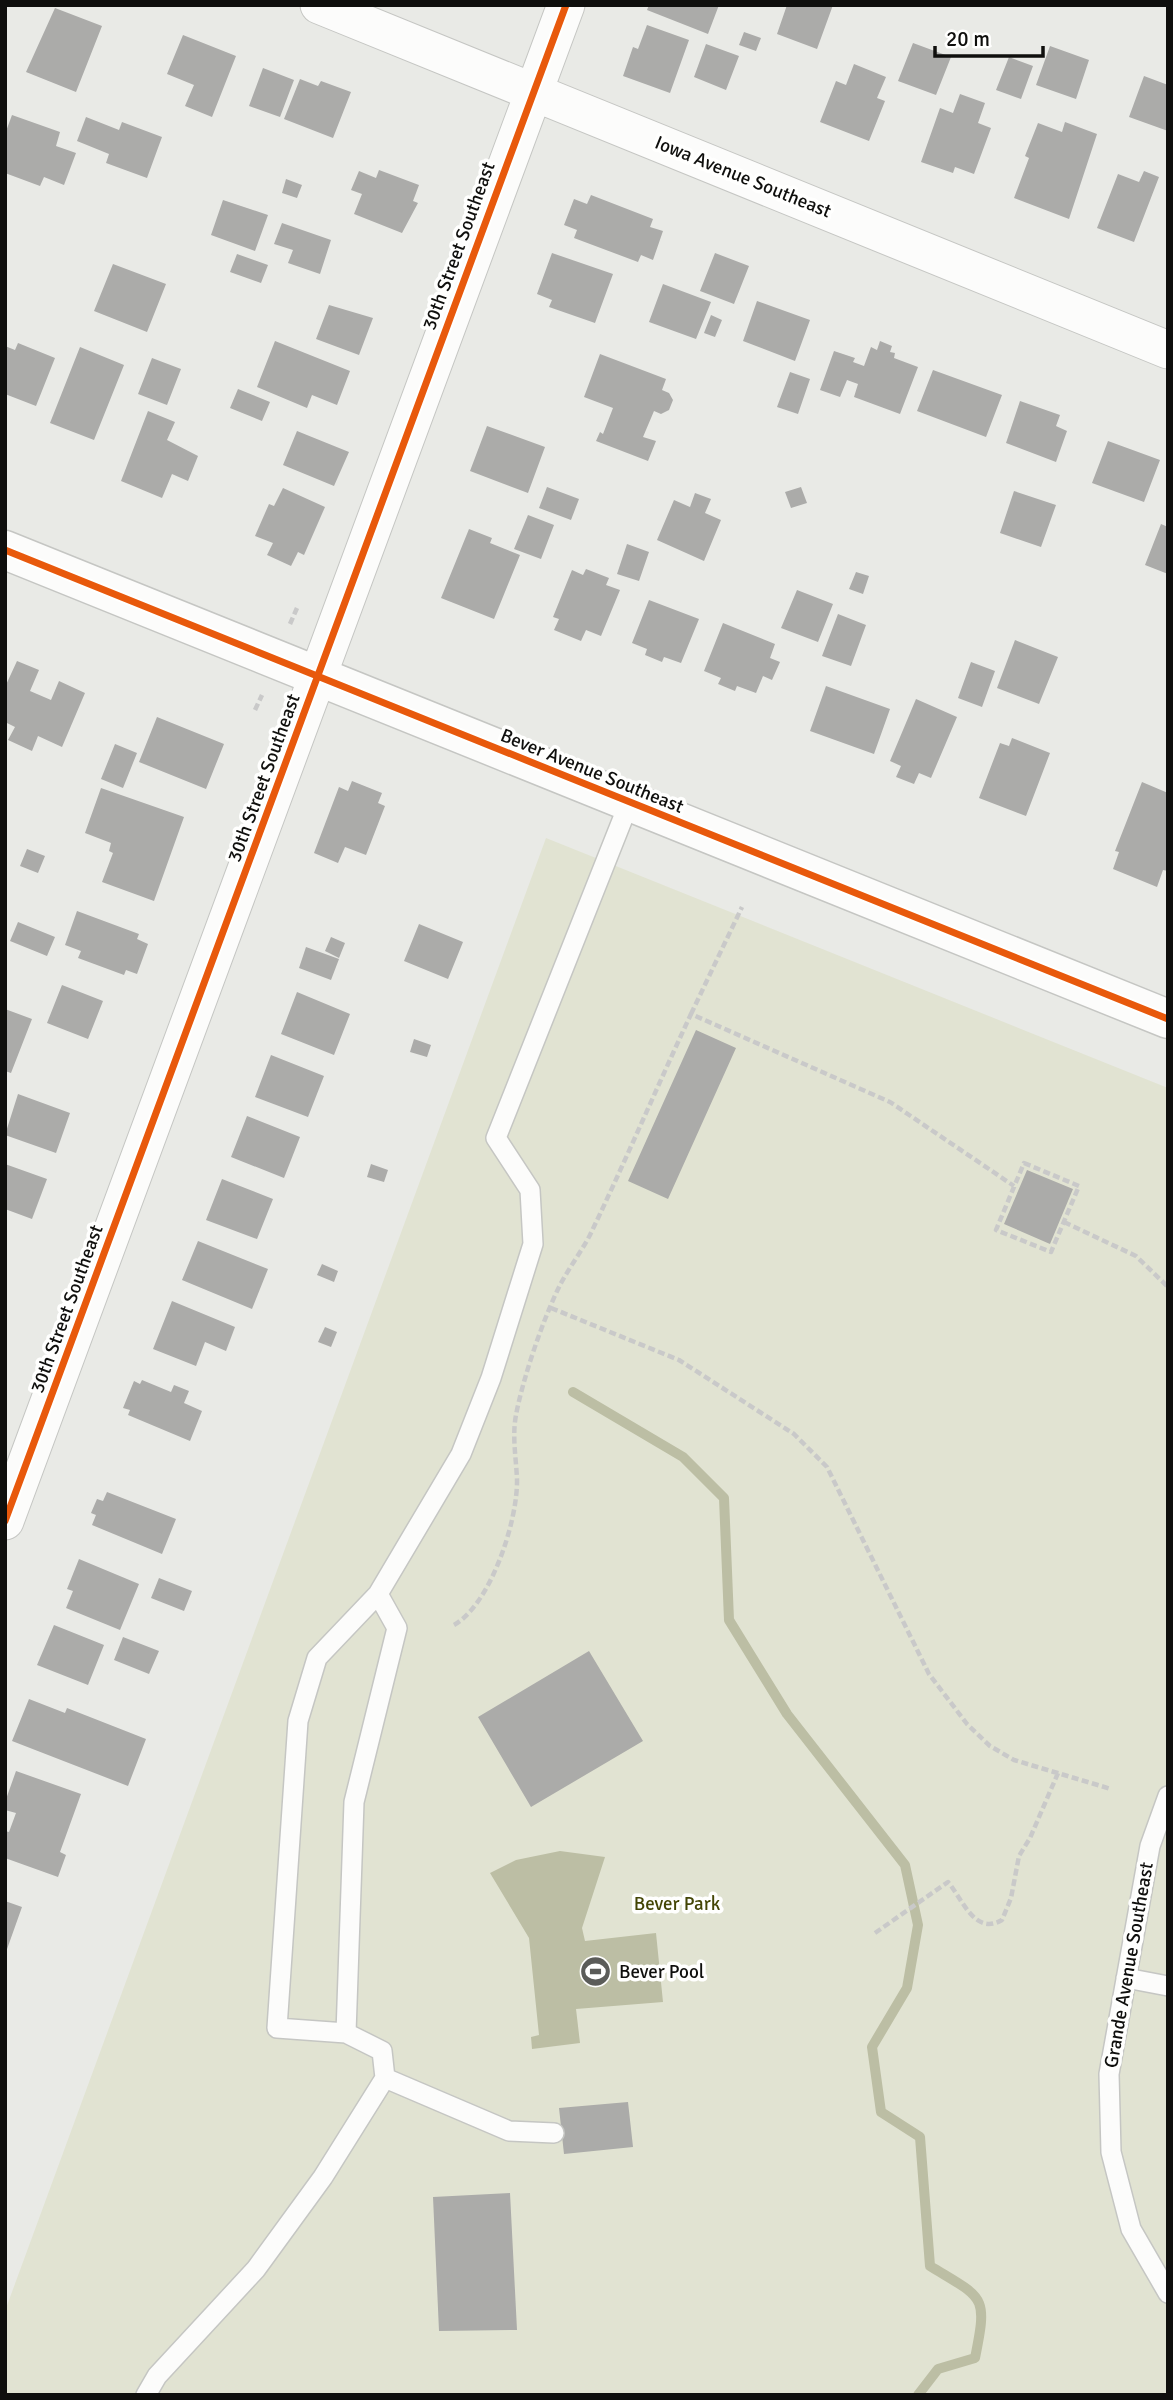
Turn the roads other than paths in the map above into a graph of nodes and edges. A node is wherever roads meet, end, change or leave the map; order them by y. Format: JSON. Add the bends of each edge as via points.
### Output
{"nodes":[{"id":1,"x":319,"y":5,"type":"edge"},
{"id":2,"x":566,"y":5,"type":"edge"},
{"id":3,"x":533,"y":92,"type":"junction"},
{"id":4,"x":1168,"y":350,"type":"edge"},
{"id":5,"x":5,"y":550,"type":"edge"},
{"id":6,"x":318,"y":677,"type":"junction"},
{"id":7,"x":629,"y":803,"type":"junction"},
{"id":8,"x":1168,"y":1019,"type":"edge"},
{"id":9,"x":5,"y":1521,"type":"edge"},
{"id":10,"x":378,"y":1594,"type":"junction"},
{"id":11,"x":1168,"y":1796,"type":"edge"},
{"id":12,"x":1126,"y":1978,"type":"junction"},
{"id":13,"x":1168,"y":1986,"type":"edge"},
{"id":14,"x":346,"y":2033,"type":"junction"},
{"id":15,"x":384,"y":2078,"type":"junction"},
{"id":16,"x":554,"y":2133,"type":"dead end"},
{"id":17,"x":1167,"y":2290,"type":"edge"},
{"id":18,"x":146,"y":2395,"type":"edge"}],
"edges":[{"from":1,"to":3,"type":"street","name":"Iowa Avenue Southeast"},
{"from":2,"to":3,"type":"street","name":"30th Street Southeast"},
{"from":3,"to":4,"type":"street","name":"Iowa Avenue Southeast"},
{"from":3,"to":6,"type":"street","name":"30th Street Southeast"},
{"from":5,"to":6,"type":"street","name":"Bever Avenue Southeast"},
{"from":6,"to":7,"type":"street","name":"Bever Avenue Southeast"},
{"from":6,"to":9,"type":"street","name":"30th Street Southeast"},
{"from":7,"to":8,"type":"street","name":"Bever Avenue Southeast"},
{"from":7,"to":10,"type":"lane","via":[[496,1138],[530,1190],[533,1244],[491,1378],[461,1454]]},
{"from":10,"to":14,"type":"lane","via":[[397,1628],[354,1802]]},
{"from":10,"to":14,"type":"lane","via":[[317,1658],[298,1721],[288,1844],[277,2028]]},
{"from":11,"to":12,"type":"lane","name":"Grande Avenue Southeast","via":[[1150,1846]]},
{"from":12,"to":13,"type":"lane"},
{"from":12,"to":17,"type":"lane","name":"Grande Avenue Southeast","via":[[1109,2074],[1111,2152],[1131,2229]]},
{"from":14,"to":15,"type":"lane","via":[[382,2051]]},
{"from":15,"to":16,"type":"lane","via":[[509,2131]]},
{"from":15,"to":18,"type":"lane","via":[[323,2177],[256,2269],[157,2376]]}]}
